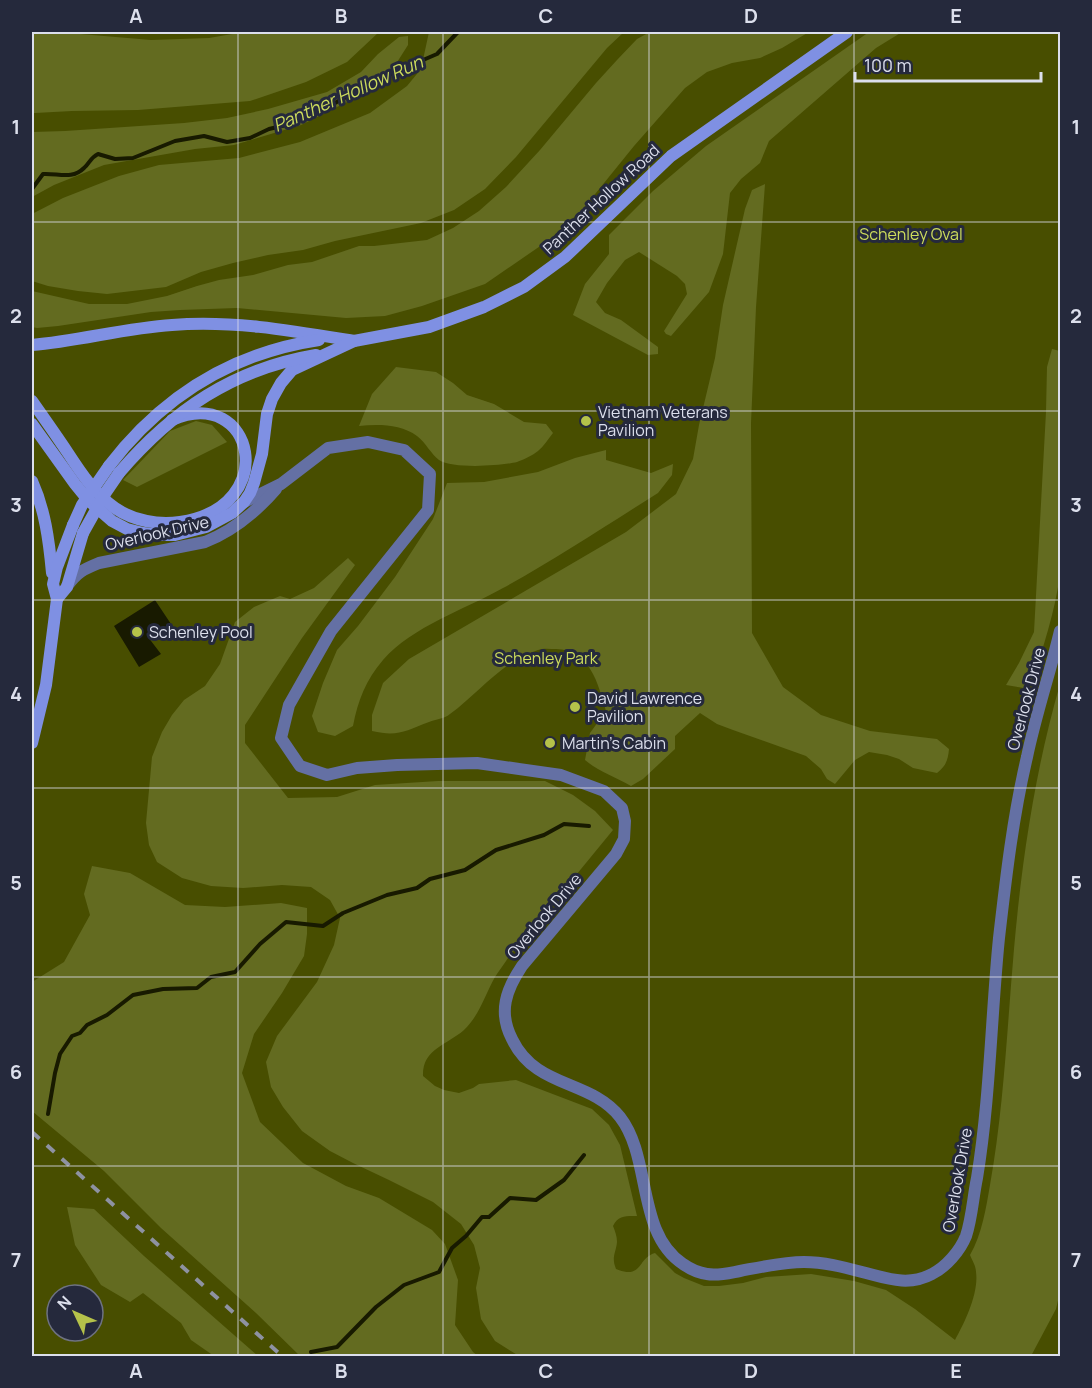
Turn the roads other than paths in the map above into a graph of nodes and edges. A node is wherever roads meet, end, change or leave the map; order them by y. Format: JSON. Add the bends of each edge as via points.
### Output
{"nodes":[{"id":1,"x":847,"y":32,"type":"edge"},
{"id":2,"x":332,"y":338,"type":"junction"},
{"id":3,"x":354,"y":341,"type":"junction"},
{"id":4,"x":32,"y":345,"type":"edge"},
{"id":5,"x":329,"y":353,"type":"junction"},
{"id":6,"x":32,"y":401,"type":"edge"},
{"id":7,"x":171,"y":420,"type":"junction"},
{"id":8,"x":32,"y":424,"type":"edge"},
{"id":9,"x":114,"y":469,"type":"junction"},
{"id":10,"x":32,"y":481,"type":"edge"},
{"id":11,"x":281,"y":484,"type":"junction"},
{"id":12,"x":244,"y":502,"type":"junction"},
{"id":13,"x":53,"y":584,"type":"junction"},
{"id":14,"x":67,"y":587,"type":"junction"},
{"id":15,"x":57,"y":599,"type":"junction"},
{"id":16,"x":1060,"y":631,"type":"edge"},
{"id":17,"x":32,"y":743,"type":"edge"}],
"edges":[{"from":1,"to":3,"type":"main road","name":"Panther Hollow Road","via":[[671,156],[565,257],[524,287],[429,327]]},
{"from":2,"to":3,"type":"main road","name":"Panther Hollow Road"},
{"from":2,"to":4,"type":"main road","name":"Panther Hollow Road","via":[[212,323],[160,326]]},
{"from":2,"to":9,"type":"main road","via":[[263,353],[208,378],[159,412],[123,447]]},
{"from":3,"to":5,"type":"main road","name":"Panther Hollow Road"},
{"from":5,"to":7,"type":"main road","via":[[293,359],[237,379]]},
{"from":5,"to":12,"type":"main road","name":"Panther Hollow Road","via":[[292,370],[281,383],[267,414],[262,454]]},
{"from":6,"to":7,"type":"main road","via":[[94,490],[114,508],[157,523],[185,521],[221,506],[240,485],[246,465],[240,436],[219,418],[193,413]]},
{"from":7,"to":9,"type":"main road"},
{"from":8,"to":12,"type":"main road","via":[[88,500],[128,529],[160,535],[189,532],[219,521]]},
{"from":9,"to":13,"type":"main road","bridge":true,"via":[[82,505]]},
{"from":9,"to":14,"type":"main road","bridge":true,"via":[[84,533]]},
{"from":10,"to":13,"type":"main road","via":[[46,520]]},
{"from":11,"to":12,"type":"street","name":"Overlook Drive"},
{"from":11,"to":14,"type":"street","name":"Overlook Drive","via":[[246,518],[220,536],[99,563],[77,573]]},
{"from":11,"to":16,"type":"street","name":"Overlook Drive","via":[[328,448],[368,442],[404,450],[430,474],[428,510],[331,631],[289,705],[281,738],[300,766],[327,775],[357,768],[477,763],[561,775],[604,791],[622,808],[624,839],[616,854],[512,981],[505,1019],[512,1040],[530,1064],[608,1104],[622,1119],[632,1136],[652,1222],[661,1239],[682,1263],[706,1274],[804,1262],[909,1281],[935,1272],[966,1238],[985,1116],[1010,846],[1027,758]]},
{"from":13,"to":15,"type":"main road"},
{"from":14,"to":15,"type":"main road"},
{"from":15,"to":17,"type":"main road","via":[[46,685]]}]}
